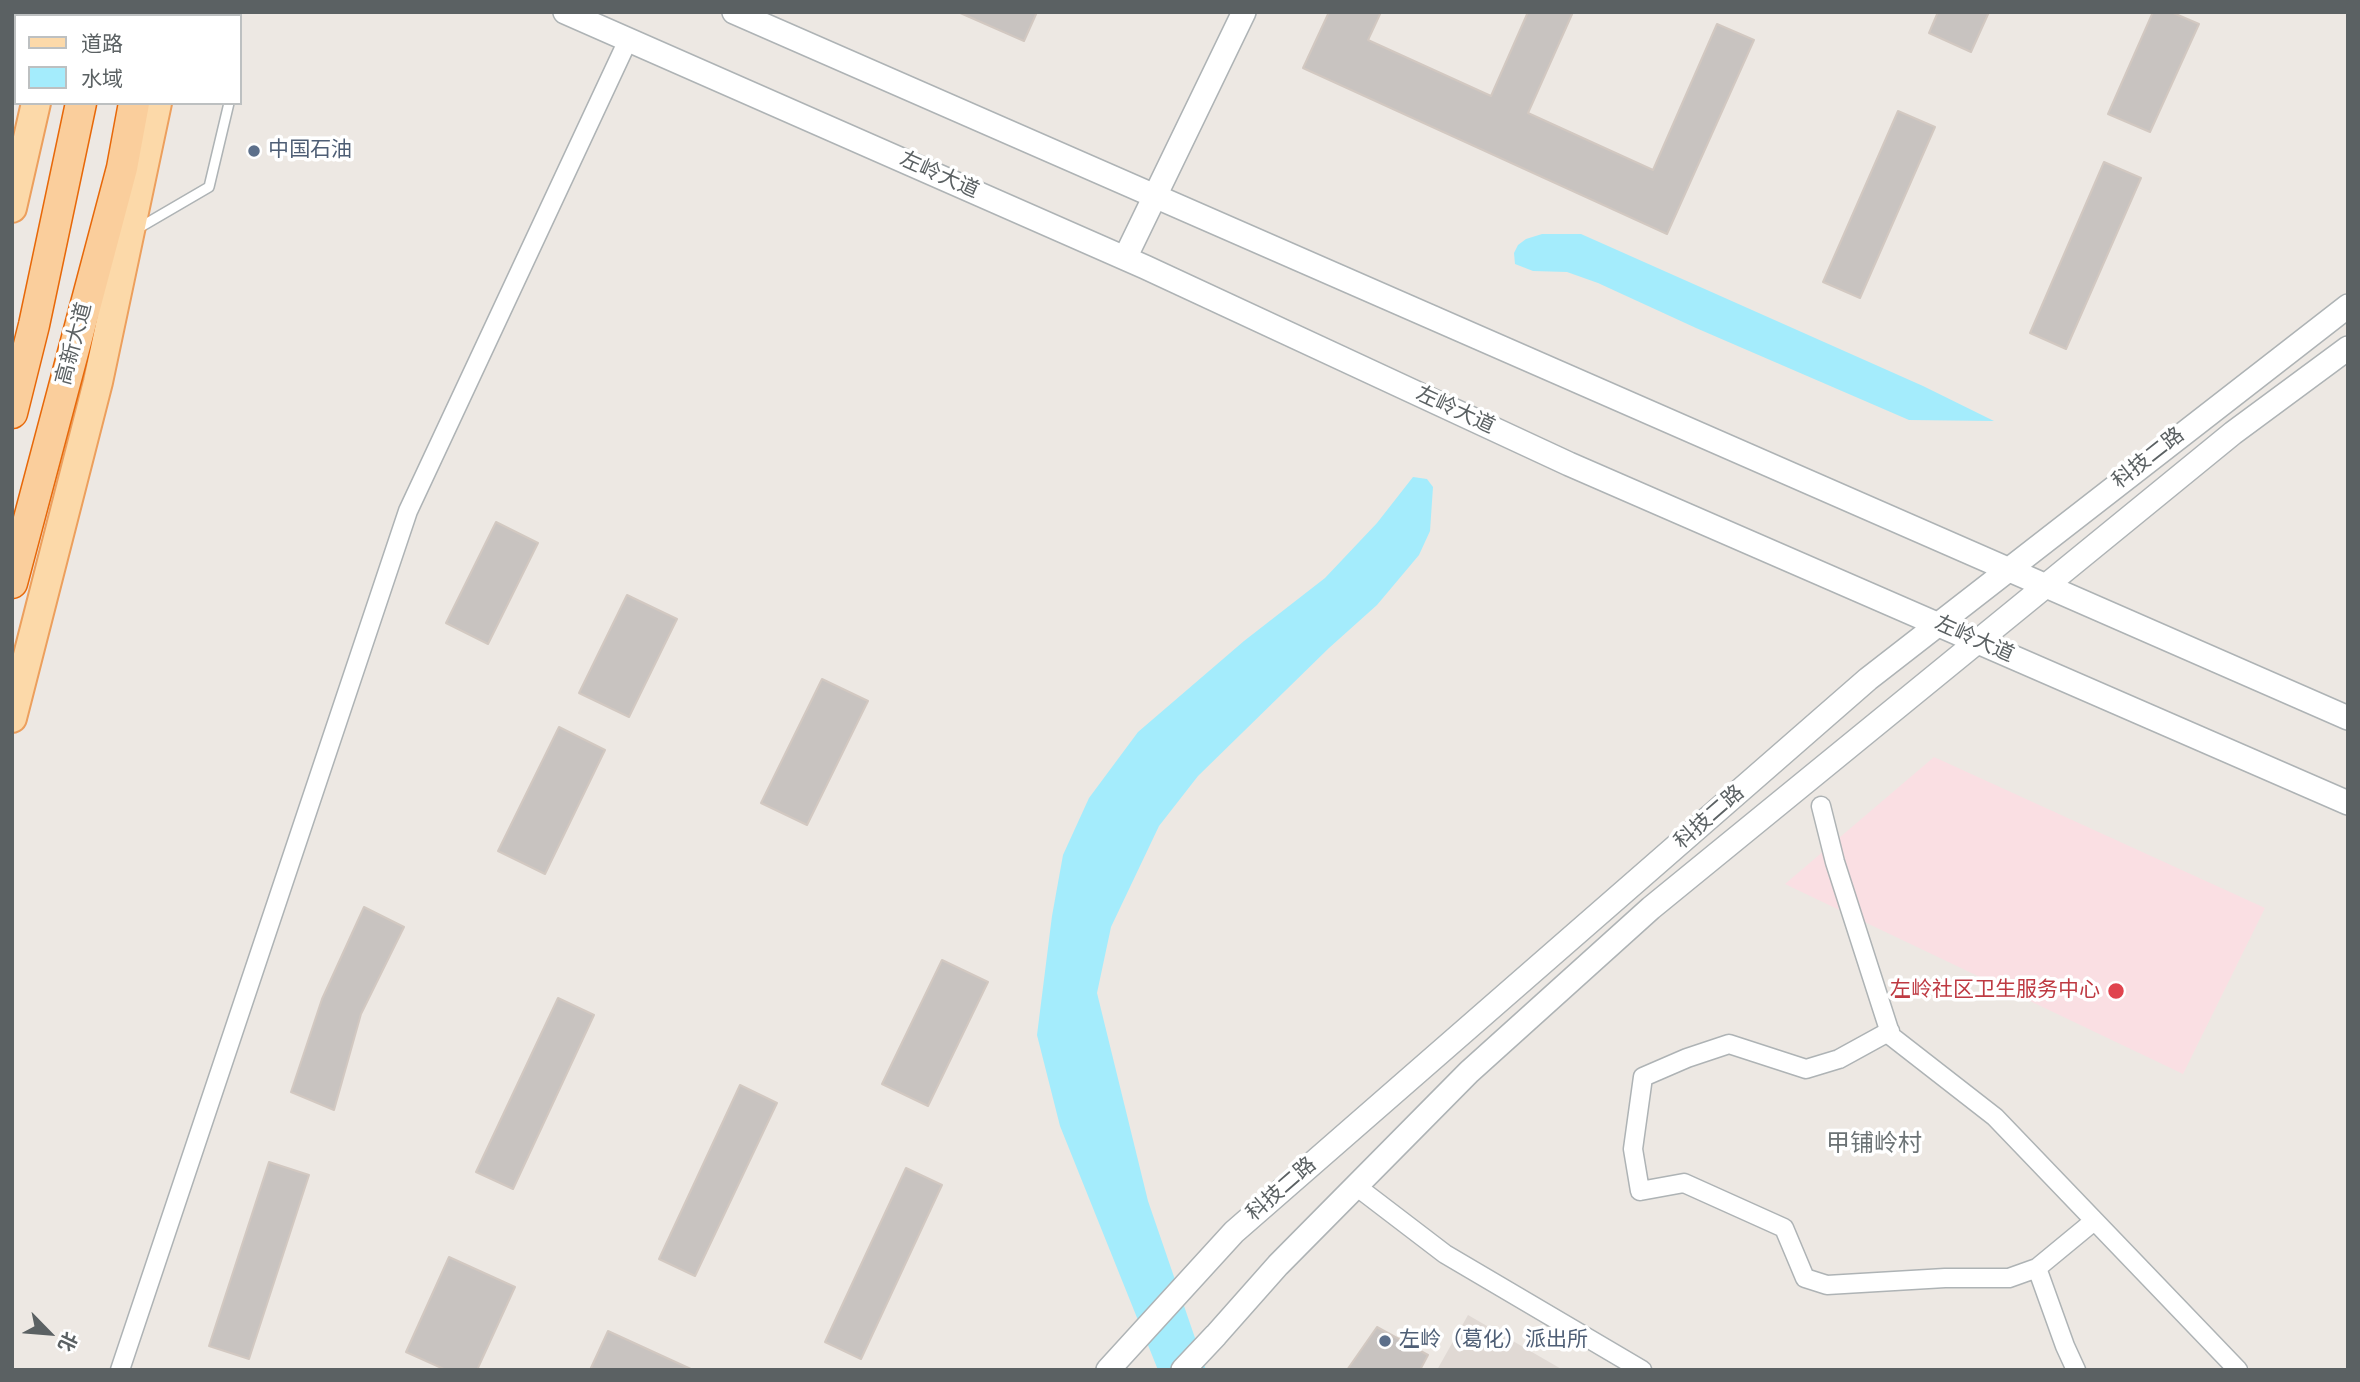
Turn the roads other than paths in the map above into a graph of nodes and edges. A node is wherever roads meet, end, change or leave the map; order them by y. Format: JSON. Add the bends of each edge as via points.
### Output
{"nodes":[{"id":1,"x":565,"y":12,"type":"edge"},
{"id":2,"x":734,"y":12,"type":"edge"},
{"id":3,"x":1244,"y":12,"type":"edge"},
{"id":4,"x":628,"y":40,"type":"junction"},
{"id":5,"x":36,"y":105,"type":"edge"},
{"id":6,"x":81,"y":105,"type":"edge"},
{"id":7,"x":134,"y":105,"type":"edge"},
{"id":8,"x":157,"y":105,"type":"edge"},
{"id":9,"x":229,"y":105,"type":"edge"},
{"id":10,"x":1155,"y":197,"type":"junction"},
{"id":11,"x":12,"y":208,"type":"edge"},
{"id":12,"x":130,"y":233,"type":"junction"},
{"id":13,"x":1125,"y":258,"type":"junction"},
{"id":14,"x":2348,"y":306,"type":"edge"},
{"id":15,"x":2348,"y":348,"type":"edge"},
{"id":16,"x":12,"y":413,"type":"edge"},
{"id":17,"x":2007,"y":570,"type":"junction"},
{"id":18,"x":12,"y":583,"type":"edge"},
{"id":19,"x":2045,"y":587,"type":"junction"},
{"id":20,"x":1938,"y":624,"type":"junction"},
{"id":21,"x":1978,"y":642,"type":"junction"},
{"id":22,"x":12,"y":718,"type":"edge"},
{"id":23,"x":2348,"y":718,"type":"edge"},
{"id":24,"x":2348,"y":803,"type":"edge"},
{"id":25,"x":1821,"y":806,"type":"dead end"},
{"id":26,"x":1890,"y":1031,"type":"junction"},
{"id":27,"x":1356,"y":1186,"type":"junction"},
{"id":28,"x":2094,"y":1221,"type":"junction"},
{"id":29,"x":2037,"y":1268,"type":"junction"},
{"id":30,"x":120,"y":1370,"type":"edge"},
{"id":31,"x":1108,"y":1370,"type":"edge"},
{"id":32,"x":1183,"y":1370,"type":"edge"},
{"id":33,"x":1642,"y":1370,"type":"edge"},
{"id":34,"x":2077,"y":1370,"type":"edge"},
{"id":35,"x":2238,"y":1370,"type":"edge"}],
"edges":[{"from":1,"to":4,"type":"street","name":"左岭大道"},
{"from":2,"to":10,"type":"street"},
{"from":3,"to":10,"type":"street"},
{"from":4,"to":13,"type":"street","name":"左岭大道"},
{"from":4,"to":30,"type":"street","via":[[408,511]]},
{"from":5,"to":11,"type":"main road"},
{"from":6,"to":16,"type":"highway","name":"高新大道"},
{"from":7,"to":18,"type":"highway","name":"高新大道","via":[[122,169]]},
{"from":8,"to":12,"type":"main road"},
{"from":9,"to":12,"type":"lane","via":[[209,187]]},
{"from":10,"to":13,"type":"street"},
{"from":10,"to":17,"type":"street"},
{"from":12,"to":22,"type":"main road","via":[[99,382]]},
{"from":13,"to":20,"type":"street","name":"左岭大道","via":[[1569,464]]},
{"from":14,"to":17,"type":"street","name":"科技二路"},
{"from":15,"to":19,"type":"street","name":"科技二路","via":[[2234,433]]},
{"from":17,"to":19,"type":"street"},
{"from":17,"to":20,"type":"street","name":"科技二路"},
{"from":19,"to":21,"type":"street","name":"科技二路"},
{"from":19,"to":23,"type":"street"},
{"from":20,"to":21,"type":"street","name":"左岭大道"},
{"from":20,"to":31,"type":"street","name":"科技二路","via":[[1868,679],[1234,1232]]},
{"from":21,"to":24,"type":"street","name":"左岭大道"},
{"from":21,"to":27,"type":"street","name":"科技二路","via":[[1651,908],[1469,1072]]},
{"from":25,"to":26,"type":"street"},
{"from":26,"to":28,"type":"street","via":[[1995,1117]]},
{"from":26,"to":29,"type":"street","via":[[1839,1059],[1806,1069],[1729,1044],[1643,1077],[1633,1149],[1640,1191],[1684,1183],[1784,1228],[1805,1278],[1827,1285],[2009,1278]]},
{"from":27,"to":32,"type":"street","name":"科技二路"},
{"from":27,"to":33,"type":"street","via":[[1445,1254]]},
{"from":28,"to":29,"type":"street"},
{"from":28,"to":35,"type":"street"},
{"from":29,"to":34,"type":"street"}]}
